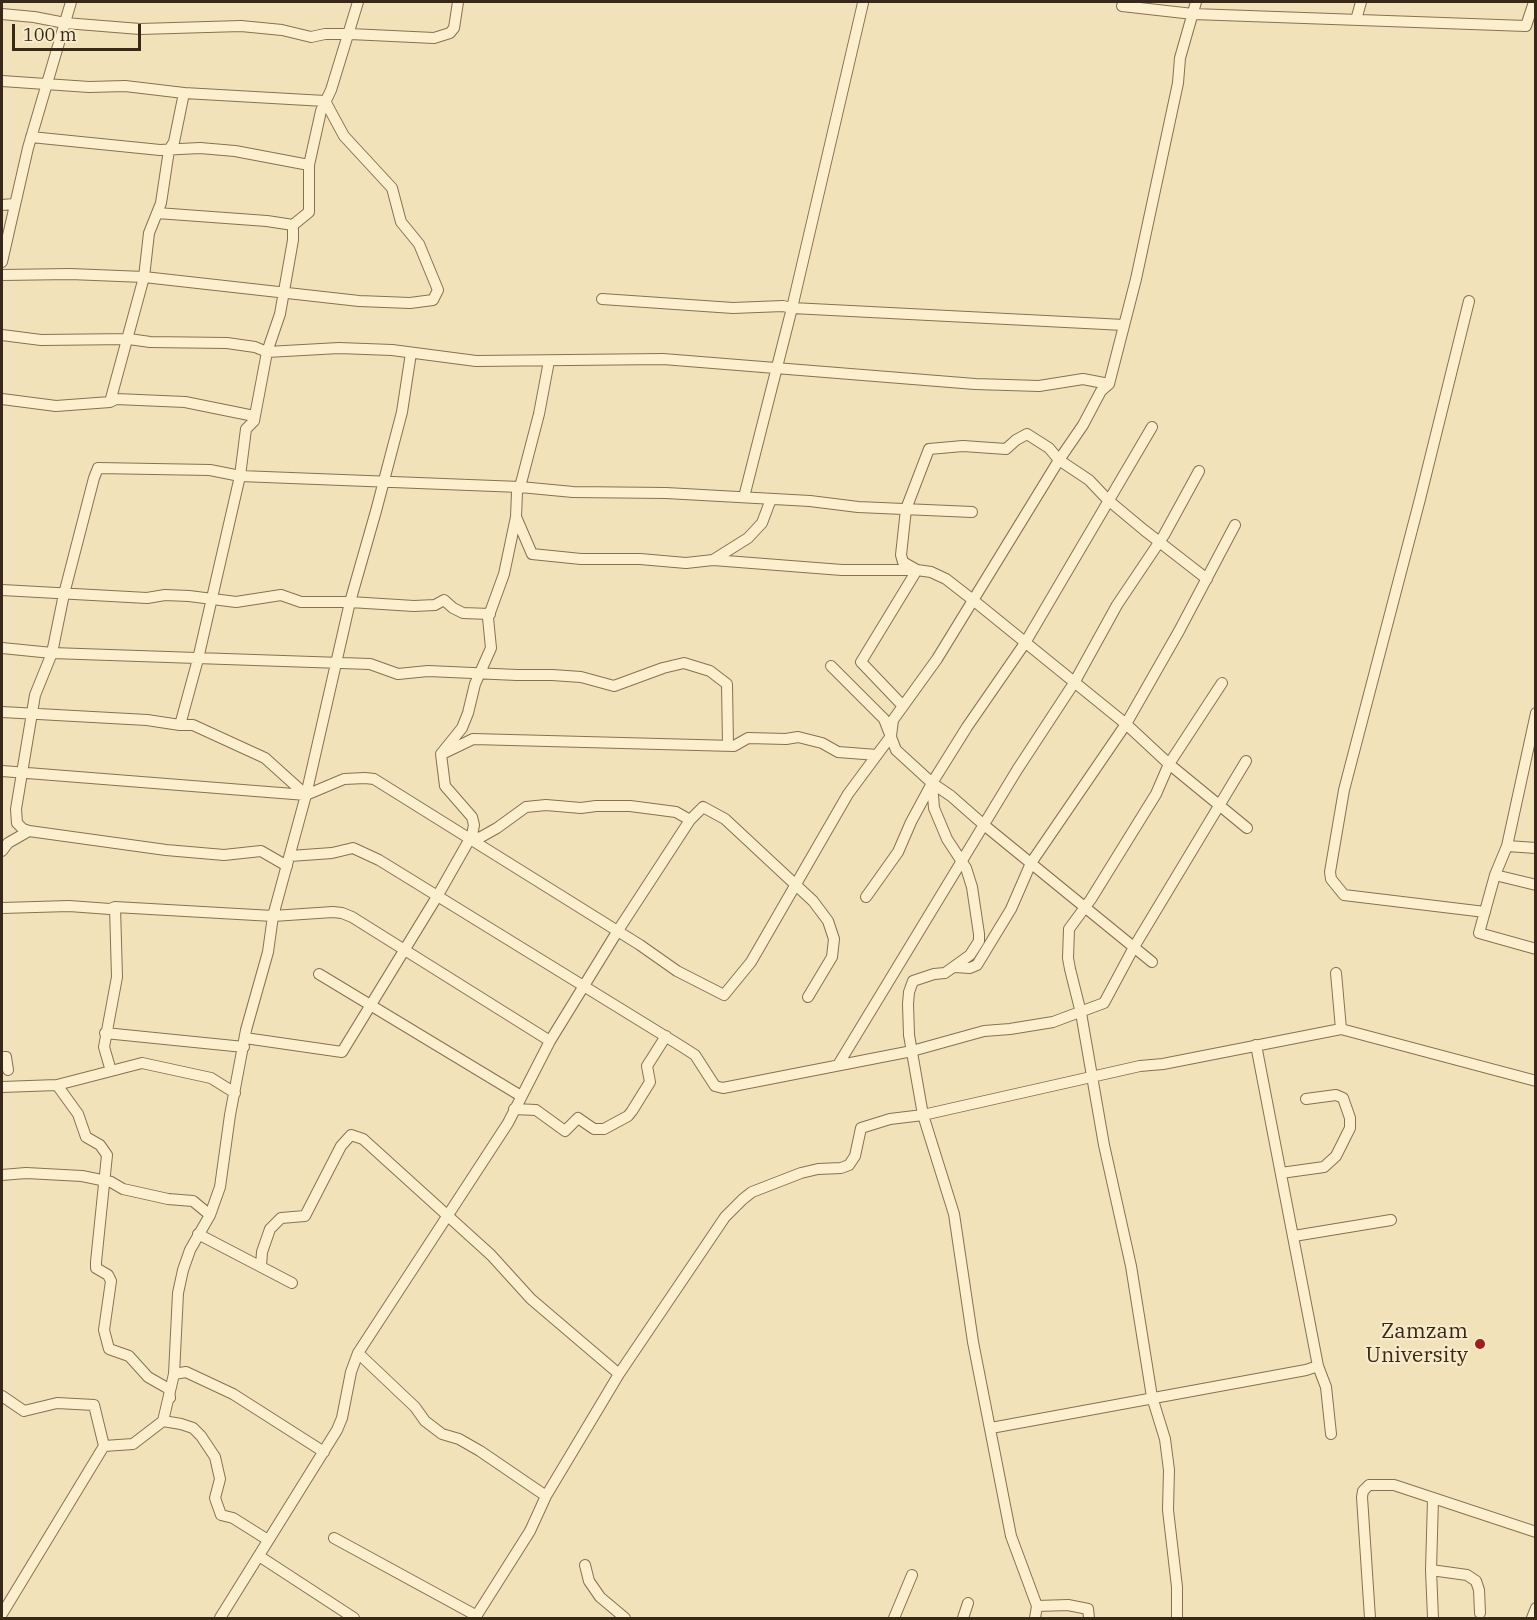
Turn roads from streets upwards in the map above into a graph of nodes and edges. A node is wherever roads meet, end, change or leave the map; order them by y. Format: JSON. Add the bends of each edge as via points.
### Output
{"nodes":[{"id":1,"x":71,"y":2,"type":"edge"},
{"id":2,"x":358,"y":2,"type":"edge"},
{"id":3,"x":458,"y":2,"type":"edge"},
{"id":4,"x":1196,"y":2,"type":"edge"},
{"id":5,"x":1361,"y":2,"type":"edge"},
{"id":6,"x":1534,"y":2,"type":"edge"},
{"id":7,"x":863,"y":3,"type":"edge"},
{"id":8,"x":1122,"y":6,"type":"dead end"},
{"id":9,"x":2,"y":14,"type":"edge"},
{"id":10,"x":1193,"y":14,"type":"junction"},
{"id":11,"x":1356,"y":20,"type":"junction"},
{"id":12,"x":65,"y":23,"type":"junction"},
{"id":13,"x":350,"y":34,"type":"junction"},
{"id":14,"x":2,"y":81,"type":"edge"},
{"id":15,"x":47,"y":84,"type":"junction"},
{"id":16,"x":184,"y":93,"type":"junction"},
{"id":17,"x":326,"y":101,"type":"junction"},
{"id":18,"x":31,"y":137,"type":"junction"},
{"id":19,"x":169,"y":150,"type":"junction"},
{"id":20,"x":309,"y":165,"type":"junction"},
{"id":21,"x":14,"y":204,"type":"junction"},
{"id":22,"x":2,"y":205,"type":"edge"},
{"id":23,"x":157,"y":213,"type":"junction"},
{"id":24,"x":293,"y":225,"type":"junction"},
{"id":25,"x":2,"y":262,"type":"edge"},
{"id":26,"x":2,"y":275,"type":"edge"},
{"id":27,"x":144,"y":277,"type":"junction"},
{"id":28,"x":285,"y":292,"type":"junction"},
{"id":29,"x":602,"y":299,"type":"dead end"},
{"id":30,"x":1469,"y":301,"type":"dead end"},
{"id":31,"x":792,"y":308,"type":"junction"},
{"id":32,"x":1124,"y":326,"type":"junction"},
{"id":33,"x":2,"y":335,"type":"edge"},
{"id":34,"x":129,"y":339,"type":"junction"},
{"id":35,"x":267,"y":352,"type":"junction"},
{"id":36,"x":411,"y":353,"type":"junction"},
{"id":37,"x":549,"y":361,"type":"junction"},
{"id":38,"x":778,"y":368,"type":"junction"},
{"id":39,"x":1109,"y":384,"type":"junction"},
{"id":40,"x":2,"y":399,"type":"edge"},
{"id":41,"x":110,"y":402,"type":"junction"},
{"id":42,"x":254,"y":416,"type":"junction"},
{"id":43,"x":1152,"y":427,"type":"dead end"},
{"id":44,"x":1059,"y":460,"type":"junction"},
{"id":45,"x":1199,"y":471,"type":"dead end"},
{"id":46,"x":240,"y":476,"type":"junction"},
{"id":47,"x":385,"y":480,"type":"junction"},
{"id":48,"x":520,"y":487,"type":"junction"},
{"id":49,"x":744,"y":497,"type":"junction"},
{"id":50,"x":771,"y":499,"type":"junction"},
{"id":51,"x":1108,"y":500,"type":"junction"},
{"id":52,"x":906,"y":509,"type":"junction"},
{"id":53,"x":972,"y":512,"type":"dead end"},
{"id":54,"x":516,"y":517,"type":"junction"},
{"id":55,"x":1235,"y":525,"type":"dead end"},
{"id":56,"x":1160,"y":542,"type":"junction"},
{"id":57,"x":713,"y":560,"type":"junction"},
{"id":58,"x":917,"y":570,"type":"junction"},
{"id":59,"x":1208,"y":579,"type":"junction"},
{"id":60,"x":2,"y":590,"type":"edge"},
{"id":61,"x":64,"y":594,"type":"junction"},
{"id":62,"x":212,"y":599,"type":"junction"},
{"id":63,"x":974,"y":600,"type":"junction"},
{"id":64,"x":350,"y":602,"type":"junction"},
{"id":65,"x":490,"y":614,"type":"junction"},
{"id":66,"x":1025,"y":643,"type":"junction"},
{"id":67,"x":2,"y":648,"type":"edge"},
{"id":68,"x":52,"y":653,"type":"junction"},
{"id":69,"x":198,"y":658,"type":"junction"},
{"id":70,"x":334,"y":663,"type":"junction"},
{"id":71,"x":831,"y":666,"type":"dead end"},
{"id":72,"x":480,"y":674,"type":"junction"},
{"id":73,"x":1074,"y":683,"type":"junction"},
{"id":74,"x":1222,"y":683,"type":"dead end"},
{"id":75,"x":903,"y":706,"type":"junction"},
{"id":76,"x":2,"y":712,"type":"edge"},
{"id":77,"x":1536,"y":713,"type":"edge"},
{"id":78,"x":31,"y":714,"type":"junction"},
{"id":79,"x":1125,"y":724,"type":"junction"},
{"id":80,"x":180,"y":725,"type":"junction"},
{"id":81,"x":891,"y":736,"type":"junction"},
{"id":82,"x":728,"y":746,"type":"junction"},
{"id":83,"x":441,"y":754,"type":"junction"},
{"id":84,"x":877,"y":755,"type":"junction"},
{"id":85,"x":1246,"y":761,"type":"dead end"},
{"id":86,"x":1169,"y":764,"type":"junction"},
{"id":87,"x":2,"y":771,"type":"edge"},
{"id":88,"x":22,"y":772,"type":"junction"},
{"id":89,"x":932,"y":783,"type":"junction"},
{"id":90,"x":306,"y":795,"type":"junction"},
{"id":91,"x":1220,"y":807,"type":"junction"},
{"id":92,"x":690,"y":820,"type":"junction"},
{"id":93,"x":984,"y":825,"type":"junction"},
{"id":94,"x":1247,"y":828,"type":"dead end"},
{"id":95,"x":29,"y":831,"type":"junction"},
{"id":96,"x":469,"y":840,"type":"junction"},
{"id":97,"x":1507,"y":846,"type":"junction"},
{"id":98,"x":1536,"y":848,"type":"edge"},
{"id":99,"x":2,"y":851,"type":"edge"},
{"id":100,"x":289,"y":861,"type":"junction"},
{"id":101,"x":962,"y":861,"type":"junction"},
{"id":102,"x":1031,"y":863,"type":"junction"},
{"id":103,"x":1495,"y":875,"type":"junction"},
{"id":104,"x":794,"y":885,"type":"junction"},
{"id":105,"x":1536,"y":885,"type":"edge"},
{"id":106,"x":438,"y":895,"type":"junction"},
{"id":107,"x":866,"y":897,"type":"dead end"},
{"id":108,"x":115,"y":907,"type":"junction"},
{"id":109,"x":2,"y":908,"type":"edge"},
{"id":110,"x":1084,"y":908,"type":"junction"},
{"id":111,"x":1485,"y":912,"type":"junction"},
{"id":112,"x":273,"y":916,"type":"junction"},
{"id":113,"x":617,"y":932,"type":"junction"},
{"id":114,"x":1134,"y":947,"type":"junction"},
{"id":115,"x":1536,"y":949,"type":"edge"},
{"id":116,"x":404,"y":950,"type":"junction"},
{"id":117,"x":1152,"y":962,"type":"dead end"},
{"id":118,"x":955,"y":967,"type":"junction"},
{"id":119,"x":1336,"y":973,"type":"dead end"},
{"id":120,"x":319,"y":974,"type":"dead end"},
{"id":121,"x":585,"y":987,"type":"junction"},
{"id":122,"x":808,"y":996,"type":"dead end"},
{"id":123,"x":370,"y":1004,"type":"junction"},
{"id":124,"x":1081,"y":1013,"type":"junction"},
{"id":125,"x":1341,"y":1029,"type":"junction"},
{"id":126,"x":105,"y":1033,"type":"junction"},
{"id":127,"x":666,"y":1036,"type":"junction"},
{"id":128,"x":550,"y":1041,"type":"junction"},
{"id":129,"x":244,"y":1043,"type":"junction"},
{"id":130,"x":1256,"y":1045,"type":"junction"},
{"id":131,"x":912,"y":1051,"type":"junction"},
{"id":132,"x":2,"y":1057,"type":"edge"},
{"id":133,"x":838,"y":1065,"type":"junction"},
{"id":134,"x":8,"y":1070,"type":"dead end"},
{"id":135,"x":111,"y":1071,"type":"junction"},
{"id":136,"x":1093,"y":1077,"type":"junction"},
{"id":137,"x":1536,"y":1081,"type":"edge"},
{"id":138,"x":57,"y":1085,"type":"junction"},
{"id":139,"x":2,"y":1087,"type":"edge"},
{"id":140,"x":235,"y":1093,"type":"junction"},
{"id":141,"x":520,"y":1096,"type":"junction"},
{"id":142,"x":1306,"y":1098,"type":"dead end"},
{"id":143,"x":514,"y":1109,"type":"junction"},
{"id":144,"x":922,"y":1115,"type":"junction"},
{"id":145,"x":1281,"y":1173,"type":"junction"},
{"id":146,"x":2,"y":1175,"type":"edge"},
{"id":147,"x":105,"y":1180,"type":"junction"},
{"id":148,"x":210,"y":1215,"type":"junction"},
{"id":149,"x":448,"y":1215,"type":"junction"},
{"id":150,"x":1391,"y":1220,"type":"dead end"},
{"id":151,"x":198,"y":1234,"type":"junction"},
{"id":152,"x":1294,"y":1236,"type":"junction"},
{"id":153,"x":261,"y":1266,"type":"junction"},
{"id":154,"x":292,"y":1283,"type":"dead end"},
{"id":155,"x":358,"y":1353,"type":"junction"},
{"id":156,"x":1318,"y":1366,"type":"junction"},
{"id":157,"x":174,"y":1374,"type":"junction"},
{"id":158,"x":619,"y":1374,"type":"junction"},
{"id":159,"x":2,"y":1396,"type":"edge"},
{"id":160,"x":1152,"y":1397,"type":"junction"},
{"id":161,"x":170,"y":1398,"type":"junction"},
{"id":162,"x":164,"y":1421,"type":"junction"},
{"id":163,"x":991,"y":1428,"type":"junction"},
{"id":164,"x":1331,"y":1434,"type":"dead end"},
{"id":165,"x":104,"y":1446,"type":"junction"},
{"id":166,"x":324,"y":1452,"type":"junction"},
{"id":167,"x":546,"y":1496,"type":"junction"},
{"id":168,"x":1432,"y":1498,"type":"junction"},
{"id":169,"x":1536,"y":1532,"type":"edge"},
{"id":170,"x":334,"y":1538,"type":"dead end"},
{"id":171,"x":268,"y":1540,"type":"junction"},
{"id":172,"x":259,"y":1556,"type":"junction"},
{"id":173,"x":585,"y":1565,"type":"dead end"},
{"id":174,"x":1431,"y":1570,"type":"junction"},
{"id":175,"x":912,"y":1575,"type":"dead end"},
{"id":176,"x":968,"y":1603,"type":"dead end"},
{"id":177,"x":1037,"y":1606,"type":"junction"},
{"id":178,"x":1536,"y":1608,"type":"edge"},
{"id":179,"x":1480,"y":1613,"type":"dead end"},
{"id":180,"x":2,"y":1614,"type":"edge"},
{"id":181,"x":476,"y":1617,"type":"edge"},
{"id":182,"x":220,"y":1618,"type":"edge"},
{"id":183,"x":354,"y":1618,"type":"edge"},
{"id":184,"x":625,"y":1618,"type":"edge"},
{"id":185,"x":894,"y":1618,"type":"edge"},
{"id":186,"x":963,"y":1618,"type":"edge"},
{"id":187,"x":1035,"y":1618,"type":"edge"},
{"id":188,"x":1089,"y":1618,"type":"edge"},
{"id":189,"x":1177,"y":1618,"type":"edge"},
{"id":190,"x":1370,"y":1618,"type":"edge"},
{"id":191,"x":1433,"y":1618,"type":"edge"},
{"id":192,"x":1532,"y":1618,"type":"edge"}],
"edges":[{"from":1,"to":12,"type":"street"},
{"from":2,"to":13,"type":"street"},
{"from":3,"to":13,"type":"street","via":[[454,28],[443,37]]},
{"from":4,"to":10,"type":"street"},
{"from":5,"to":11,"type":"street"},
{"from":6,"to":11,"type":"street","via":[[1526,26]]},
{"from":7,"to":31,"type":"street"},
{"from":8,"to":10,"type":"street"},
{"from":9,"to":12,"type":"street"},
{"from":10,"to":11,"type":"street"},
{"from":10,"to":32,"type":"street","via":[[1177,69],[1178,83]]},
{"from":12,"to":13,"type":"street","via":[[140,29],[242,26],[311,37]]},
{"from":12,"to":15,"type":"street"},
{"from":13,"to":17,"type":"street"},
{"from":14,"to":15,"type":"street"},
{"from":15,"to":16,"type":"street","via":[[125,86]]},
{"from":15,"to":18,"type":"street"},
{"from":16,"to":17,"type":"street"},
{"from":16,"to":19,"type":"street"},
{"from":17,"to":20,"type":"street"},
{"from":17,"to":28,"type":"street","via":[[344,136],[392,188],[400,222],[419,244],[438,290],[433,300],[410,303]]},
{"from":18,"to":19,"type":"street"},
{"from":18,"to":21,"type":"street"},
{"from":19,"to":20,"type":"street","via":[[235,151]]},
{"from":19,"to":23,"type":"street"},
{"from":20,"to":24,"type":"street","via":[[309,212]]},
{"from":21,"to":22,"type":"street"},
{"from":21,"to":25,"type":"street"},
{"from":23,"to":24,"type":"street"},
{"from":23,"to":27,"type":"street","via":[[149,233]]},
{"from":24,"to":28,"type":"street"},
{"from":26,"to":27,"type":"street"},
{"from":27,"to":28,"type":"street"},
{"from":27,"to":34,"type":"street"},
{"from":28,"to":35,"type":"street"},
{"from":29,"to":31,"type":"street"},
{"from":30,"to":111,"type":"street","via":[[1344,790],[1330,872],[1344,895]]},
{"from":31,"to":32,"type":"street"},
{"from":31,"to":38,"type":"street"},
{"from":32,"to":39,"type":"street"},
{"from":33,"to":34,"type":"street","via":[[41,340]]},
{"from":34,"to":35,"type":"street","via":[[241,344]]},
{"from":34,"to":41,"type":"street"},
{"from":35,"to":36,"type":"street","via":[[339,348]]},
{"from":35,"to":42,"type":"street"},
{"from":36,"to":37,"type":"street","via":[[476,361]]},
{"from":36,"to":47,"type":"street","via":[[402,412]]},
{"from":37,"to":38,"type":"street","via":[[663,359]]},
{"from":37,"to":48,"type":"street"},
{"from":38,"to":39,"type":"street","via":[[975,384],[1039,386],[1083,379]]},
{"from":38,"to":49,"type":"street"},
{"from":39,"to":44,"type":"street"},
{"from":40,"to":41,"type":"street","via":[[56,406]]},
{"from":41,"to":42,"type":"street","via":[[185,402]]},
{"from":42,"to":46,"type":"street","via":[[246,429]]},
{"from":43,"to":51,"type":"street"},
{"from":44,"to":51,"type":"street","via":[[1089,480]]},
{"from":44,"to":52,"type":"street","via":[[1028,434],[1006,449],[929,449]]},
{"from":44,"to":63,"type":"street"},
{"from":45,"to":56,"type":"street"},
{"from":46,"to":47,"type":"street"},
{"from":46,"to":61,"type":"street","via":[[210,470],[98,468]]},
{"from":46,"to":62,"type":"street"},
{"from":47,"to":48,"type":"street"},
{"from":47,"to":64,"type":"street"},
{"from":48,"to":49,"type":"street"},
{"from":48,"to":54,"type":"street","via":[[515,500]]},
{"from":49,"to":50,"type":"street"},
{"from":50,"to":52,"type":"street"},
{"from":50,"to":57,"type":"street","via":[[755,531]]},
{"from":51,"to":56,"type":"street"},
{"from":51,"to":66,"type":"street"},
{"from":52,"to":53,"type":"street"},
{"from":52,"to":58,"type":"street","via":[[901,555],[903,562]]},
{"from":54,"to":57,"type":"street","via":[[532,554],[687,563]]},
{"from":54,"to":65,"type":"street","via":[[504,574]]},
{"from":55,"to":59,"type":"street"},
{"from":56,"to":59,"type":"street"},
{"from":56,"to":73,"type":"street","via":[[1117,605]]},
{"from":57,"to":58,"type":"street","via":[[842,570]]},
{"from":58,"to":63,"type":"street","via":[[946,579]]},
{"from":58,"to":75,"type":"street","via":[[861,662]]},
{"from":59,"to":79,"type":"street"},
{"from":60,"to":61,"type":"street"},
{"from":61,"to":62,"type":"street"},
{"from":61,"to":68,"type":"street"},
{"from":62,"to":64,"type":"street","via":[[236,602],[281,595],[301,602]]},
{"from":62,"to":69,"type":"street"},
{"from":63,"to":66,"type":"street"},
{"from":63,"to":75,"type":"street"},
{"from":64,"to":65,"type":"street","via":[[424,606],[444,600],[463,613]]},
{"from":64,"to":70,"type":"street"},
{"from":65,"to":72,"type":"street","via":[[491,648]]},
{"from":66,"to":73,"type":"street"},
{"from":66,"to":89,"type":"street"},
{"from":67,"to":68,"type":"street"},
{"from":68,"to":69,"type":"street"},
{"from":68,"to":78,"type":"street"},
{"from":69,"to":70,"type":"street"},
{"from":69,"to":80,"type":"street"},
{"from":70,"to":72,"type":"street","via":[[370,664],[398,674]]},
{"from":70,"to":90,"type":"street"},
{"from":71,"to":81,"type":"street","via":[[884,719]]},
{"from":72,"to":82,"type":"street","via":[[581,677],[614,687],[684,663],[710,671],[727,684]]},
{"from":72,"to":83,"type":"street","via":[[462,728]]},
{"from":73,"to":79,"type":"street"},
{"from":73,"to":93,"type":"street"},
{"from":74,"to":86,"type":"street"},
{"from":75,"to":81,"type":"street","via":[[893,720]]},
{"from":76,"to":78,"type":"street"},
{"from":77,"to":97,"type":"street"},
{"from":78,"to":80,"type":"street"},
{"from":78,"to":88,"type":"street"},
{"from":79,"to":86,"type":"street"},
{"from":79,"to":102,"type":"street"},
{"from":80,"to":90,"type":"street","via":[[193,725],[265,758]]},
{"from":81,"to":84,"type":"street"},
{"from":81,"to":89,"type":"street","via":[[896,750]]},
{"from":82,"to":83,"type":"street","via":[[473,740]]},
{"from":82,"to":84,"type":"street","via":[[748,738],[798,737],[838,752]]},
{"from":83,"to":96,"type":"street","via":[[445,786],[472,817],[474,825]]},
{"from":84,"to":104,"type":"street"},
{"from":85,"to":91,"type":"street"},
{"from":86,"to":91,"type":"street"},
{"from":86,"to":110,"type":"street","via":[[1156,794]]},
{"from":87,"to":88,"type":"street"},
{"from":88,"to":90,"type":"street"},
{"from":88,"to":95,"type":"street","via":[[16,816],[17,823]]},
{"from":89,"to":93,"type":"street"},
{"from":89,"to":101,"type":"street","via":[[934,808]]},
{"from":89,"to":107,"type":"street","via":[[898,852]]},
{"from":90,"to":96,"type":"street","via":[[344,779],[374,779]]},
{"from":90,"to":100,"type":"street"},
{"from":91,"to":94,"type":"street"},
{"from":91,"to":114,"type":"street"},
{"from":92,"to":96,"type":"street","via":[[676,812],[630,806],[546,805],[526,807],[497,828]]},
{"from":92,"to":104,"type":"street","via":[[703,807],[725,819]]},
{"from":92,"to":113,"type":"street"},
{"from":93,"to":101,"type":"street"},
{"from":93,"to":102,"type":"street"},
{"from":95,"to":99,"type":"street"},
{"from":95,"to":100,"type":"street","via":[[224,855],[261,851]]},
{"from":96,"to":106,"type":"street"},
{"from":96,"to":113,"type":"street"},
{"from":97,"to":98,"type":"street"},
{"from":97,"to":103,"type":"street"},
{"from":100,"to":106,"type":"street","via":[[358,849]]},
{"from":100,"to":112,"type":"street"},
{"from":101,"to":118,"type":"street","via":[[972,887],[979,941]]},
{"from":101,"to":133,"type":"street"},
{"from":102,"to":110,"type":"street"},
{"from":102,"to":118,"type":"street","via":[[1011,909],[977,965]]},
{"from":103,"to":105,"type":"street"},
{"from":103,"to":111,"type":"street"},
{"from":104,"to":113,"type":"street","via":[[751,962],[724,995],[677,971]]},
{"from":104,"to":122,"type":"street","via":[[828,921],[834,939],[832,957]]},
{"from":106,"to":116,"type":"street"},
{"from":106,"to":121,"type":"street"},
{"from":108,"to":109,"type":"street"},
{"from":108,"to":112,"type":"street"},
{"from":108,"to":126,"type":"street","via":[[117,977]]},
{"from":110,"to":114,"type":"street"},
{"from":110,"to":124,"type":"street","via":[[1069,928],[1068,958]]},
{"from":111,"to":115,"type":"street","via":[[1479,933]]},
{"from":112,"to":116,"type":"street","via":[[342,913]]},
{"from":112,"to":129,"type":"street","via":[[268,952]]},
{"from":113,"to":121,"type":"street"},
{"from":114,"to":117,"type":"street"},
{"from":114,"to":124,"type":"street","via":[[1104,1003]]},
{"from":116,"to":123,"type":"street"},
{"from":116,"to":128,"type":"street"},
{"from":118,"to":131,"type":"street","via":[[913,981],[910,986]]},
{"from":119,"to":125,"type":"street"},
{"from":120,"to":123,"type":"street"},
{"from":121,"to":127,"type":"street"},
{"from":121,"to":128,"type":"street"},
{"from":123,"to":129,"type":"street","via":[[342,1052]]},
{"from":123,"to":141,"type":"street"},
{"from":124,"to":131,"type":"street","via":[[1053,1022],[984,1030]]},
{"from":124,"to":136,"type":"street"},
{"from":125,"to":130,"type":"street"},
{"from":125,"to":137,"type":"street"},
{"from":126,"to":129,"type":"street"},
{"from":126,"to":135,"type":"street","via":[[104,1047]]},
{"from":127,"to":133,"type":"street","via":[[695,1056],[715,1086],[723,1088]]},
{"from":127,"to":143,"type":"street","via":[[647,1066],[650,1082],[632,1111],[604,1129],[594,1129],[578,1118],[565,1131],[536,1110]]},
{"from":128,"to":141,"type":"street"},
{"from":129,"to":140,"type":"street"},
{"from":130,"to":136,"type":"street"},
{"from":130,"to":145,"type":"street"},
{"from":131,"to":133,"type":"street"},
{"from":131,"to":144,"type":"street"},
{"from":132,"to":134,"type":"street","via":[[6,1057]]},
{"from":135,"to":138,"type":"street"},
{"from":135,"to":140,"type":"street","via":[[149,1064],[211,1078]]},
{"from":136,"to":144,"type":"street"},
{"from":136,"to":160,"type":"street","via":[[1131,1266]]},
{"from":138,"to":139,"type":"street"},
{"from":138,"to":147,"type":"street","via":[[78,1114],[86,1137],[105,1150]]},
{"from":140,"to":148,"type":"street","via":[[220,1187]]},
{"from":141,"to":143,"type":"street"},
{"from":142,"to":145,"type":"street","via":[[1343,1098],[1350,1128],[1336,1156],[1324,1167]]},
{"from":143,"to":149,"type":"street"},
{"from":144,"to":158,"type":"street","via":[[861,1128],[849,1165],[801,1173],[742,1199],[725,1217]]},
{"from":144,"to":163,"type":"street","via":[[954,1214],[973,1342]]},
{"from":145,"to":152,"type":"street"},
{"from":146,"to":147,"type":"street","via":[[26,1173]]},
{"from":147,"to":148,"type":"street","via":[[123,1189],[193,1201]]},
{"from":147,"to":161,"type":"street","via":[[96,1268],[111,1281],[104,1321],[106,1337],[110,1348],[129,1356],[148,1377],[169,1389]]},
{"from":148,"to":151,"type":"street"},
{"from":149,"to":153,"type":"street","via":[[363,1139],[351,1135],[341,1146],[305,1216],[281,1218],[270,1229]]},
{"from":149,"to":155,"type":"street"},
{"from":149,"to":158,"type":"street","via":[[531,1299]]},
{"from":150,"to":152,"type":"street"},
{"from":151,"to":153,"type":"street"},
{"from":151,"to":157,"type":"street","via":[[178,1293]]},
{"from":152,"to":156,"type":"street"},
{"from":153,"to":154,"type":"street"},
{"from":155,"to":166,"type":"street","via":[[346,1388],[342,1418]]},
{"from":155,"to":167,"type":"street","via":[[442,1434],[480,1451]]},
{"from":156,"to":160,"type":"street"},
{"from":156,"to":164,"type":"street","via":[[1326,1387]]},
{"from":157,"to":161,"type":"street"},
{"from":157,"to":166,"type":"street","via":[[186,1372],[233,1394]]},
{"from":158,"to":167,"type":"street"},
{"from":159,"to":165,"type":"street","via":[[24,1411],[57,1403],[94,1405]]},
{"from":160,"to":163,"type":"street"},
{"from":160,"to":189,"type":"street","via":[[1165,1439],[1169,1470],[1168,1510]]},
{"from":161,"to":162,"type":"street"},
{"from":162,"to":165,"type":"street","via":[[133,1444]]},
{"from":162,"to":171,"type":"street","via":[[193,1428],[214,1457],[220,1479],[215,1498],[221,1515]]},
{"from":163,"to":177,"type":"street","via":[[1011,1536]]},
{"from":165,"to":180,"type":"street"},
{"from":166,"to":171,"type":"street"},
{"from":167,"to":181,"type":"street","via":[[530,1531]]},
{"from":168,"to":169,"type":"street"},
{"from":168,"to":174,"type":"street"},
{"from":168,"to":190,"type":"street","via":[[1394,1485],[1369,1485],[1363,1491]]},
{"from":170,"to":181,"type":"street"},
{"from":171,"to":172,"type":"street"},
{"from":172,"to":182,"type":"street"},
{"from":172,"to":183,"type":"street"},
{"from":173,"to":184,"type":"street","via":[[589,1581],[600,1597]]},
{"from":174,"to":179,"type":"street","via":[[1467,1575],[1476,1581]]},
{"from":174,"to":191,"type":"street"},
{"from":175,"to":185,"type":"street"},
{"from":176,"to":186,"type":"street"},
{"from":177,"to":187,"type":"street"},
{"from":177,"to":188,"type":"street","via":[[1088,1609]]},
{"from":178,"to":192,"type":"street"}]}
